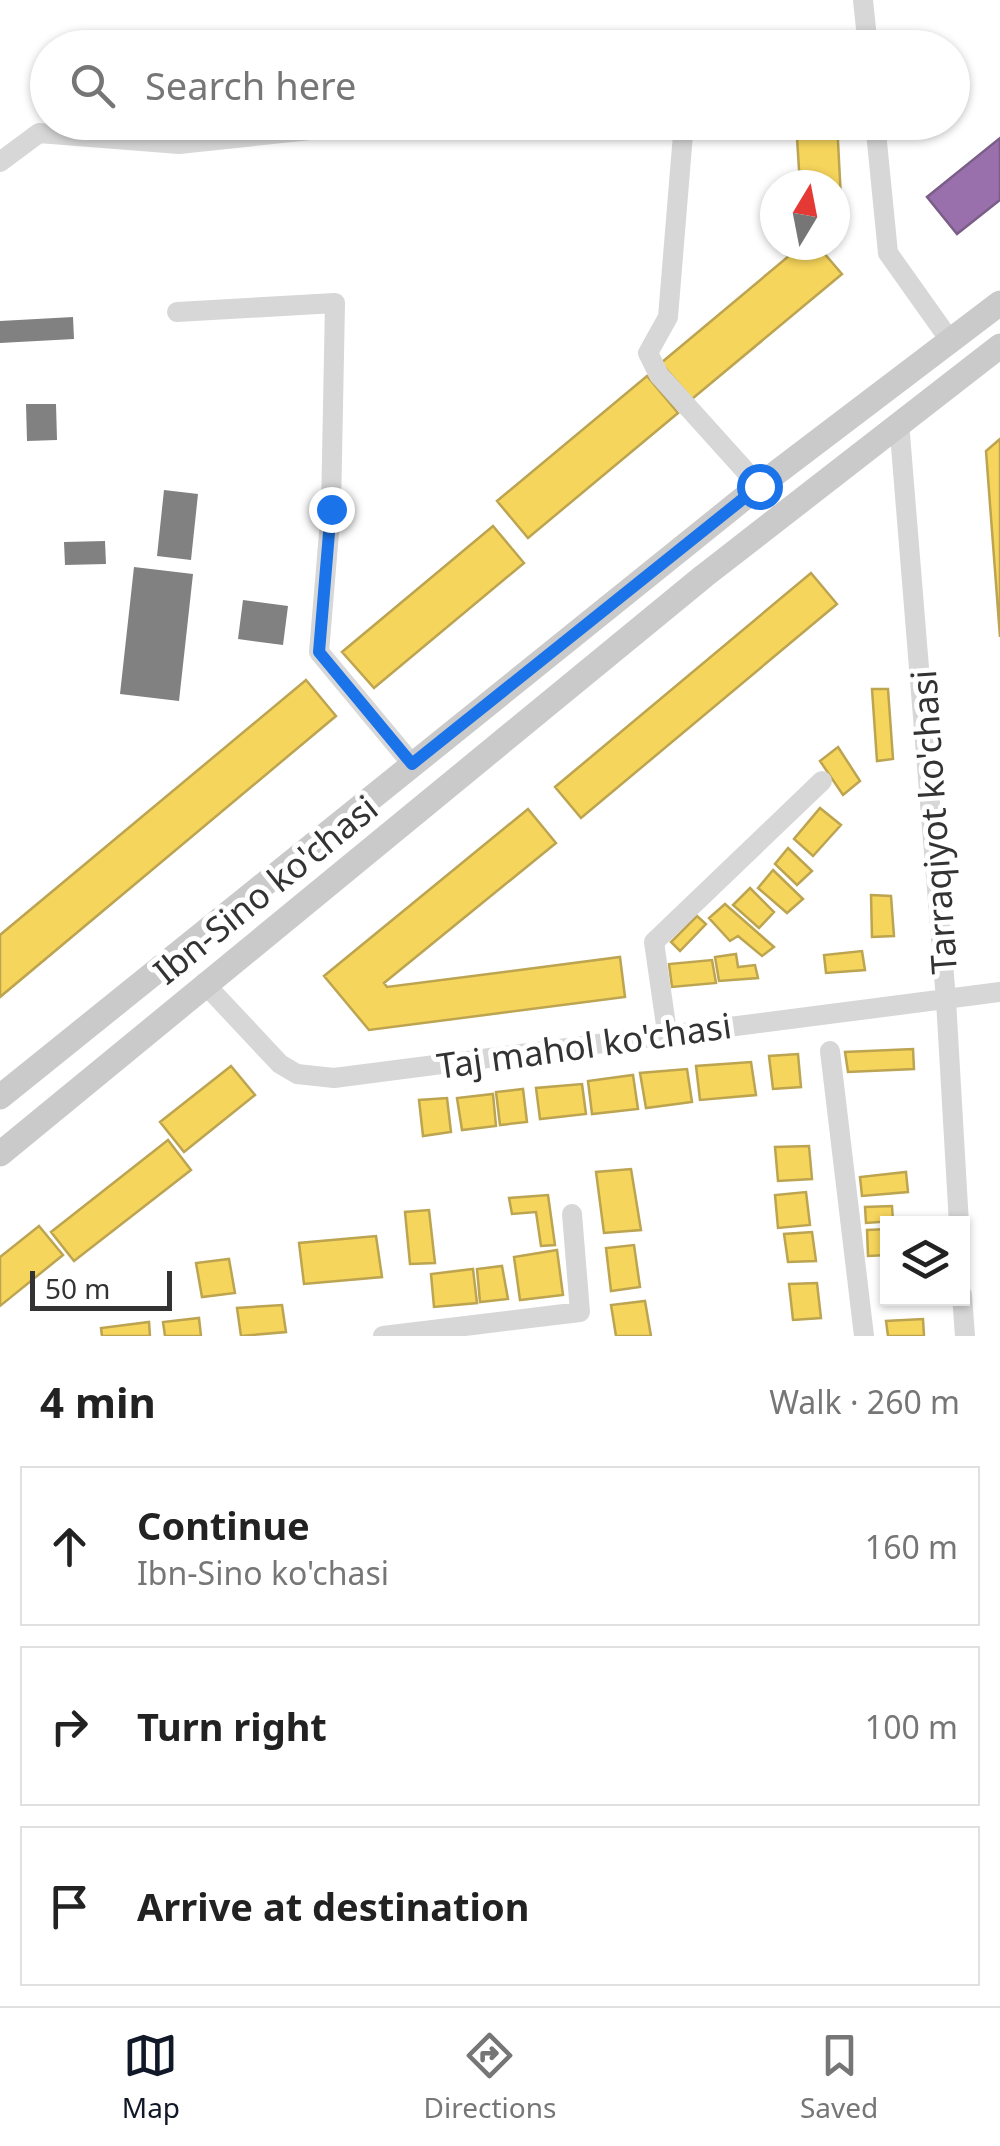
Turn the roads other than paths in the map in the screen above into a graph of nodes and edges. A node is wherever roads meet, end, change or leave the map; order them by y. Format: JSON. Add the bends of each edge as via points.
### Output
{"nodes":[{"id":1,"x":863,"y":0,"type":"edge"},
{"id":2,"x":866,"y":30,"type":"edge"},
{"id":3,"x":30,"y":140,"type":"edge"},
{"id":4,"x":128,"y":140,"type":"edge"},
{"id":5,"x":217,"y":140,"type":"edge"},
{"id":6,"x":683,"y":140,"type":"edge"},
{"id":7,"x":877,"y":140,"type":"edge"},
{"id":8,"x":0,"y":162,"type":"edge"},
{"id":9,"x":1000,"y":303,"type":"edge"},
{"id":10,"x":177,"y":312,"type":"dead end"},
{"id":11,"x":949,"y":339,"type":"junction"},
{"id":12,"x":1000,"y":346,"type":"edge"},
{"id":13,"x":899,"y":422,"type":"junction"},
{"id":14,"x":759,"y":486,"type":"junction"},
{"id":15,"x":412,"y":764,"type":"junction"},
{"id":16,"x":822,"y":780,"type":"dead end"},
{"id":17,"x":204,"y":984,"type":"junction"},
{"id":18,"x":1000,"y":992,"type":"edge"},
{"id":19,"x":946,"y":1000,"type":"junction"},
{"id":20,"x":667,"y":1032,"type":"junction"},
{"id":21,"x":830,"y":1050,"type":"dead end"},
{"id":22,"x":0,"y":1098,"type":"edge"},
{"id":23,"x":0,"y":1154,"type":"edge"},
{"id":24,"x":572,"y":1214,"type":"dead end"},
{"id":25,"x":958,"y":1216,"type":"edge"},
{"id":26,"x":963,"y":1306,"type":"edge"},
{"id":27,"x":383,"y":1336,"type":"edge"},
{"id":28,"x":864,"y":1336,"type":"edge"},
{"id":29,"x":965,"y":1336,"type":"edge"}],
"edges":[{"from":1,"to":2,"type":"street"},
{"from":3,"to":8,"type":"street"},
{"from":4,"to":5,"type":"street"},
{"from":6,"to":14,"type":"street","via":[[668,317],[648,353],[659,375]]},
{"from":7,"to":11,"type":"street","via":[[888,252]]},
{"from":9,"to":11,"type":"main road","name":"Ibn-Sino ko'chasi"},
{"from":10,"to":15,"type":"street","via":[[335,302],[331,509],[319,652]]},
{"from":11,"to":14,"type":"main road","name":"Ibn-Sino ko'chasi"},
{"from":12,"to":13,"type":"main road","name":"Ibn-Sino ko'chasi"},
{"from":13,"to":17,"type":"main road","name":"Ibn-Sino ko'chasi"},
{"from":13,"to":19,"type":"street","name":"Tarraqiyot ko'chasi"},
{"from":14,"to":15,"type":"main road","name":"Ibn-Sino ko'chasi"},
{"from":15,"to":22,"type":"main road","name":"Ibn-Sino ko'chasi"},
{"from":16,"to":20,"type":"street","via":[[654,942]]},
{"from":17,"to":20,"type":"street","name":"Taj mahol ko'chasi","via":[[280,1064],[298,1074],[334,1078]]},
{"from":17,"to":23,"type":"main road","name":"Ibn-Sino ko'chasi"},
{"from":18,"to":19,"type":"street","name":"Taj mahol ko'chasi"},
{"from":19,"to":20,"type":"street","name":"Taj mahol ko'chasi"},
{"from":19,"to":25,"type":"street","name":"Tarraqiyot ko'chasi"},
{"from":21,"to":28,"type":"street"},
{"from":24,"to":27,"type":"street","via":[[580,1312]]},
{"from":26,"to":29,"type":"street"}]}
